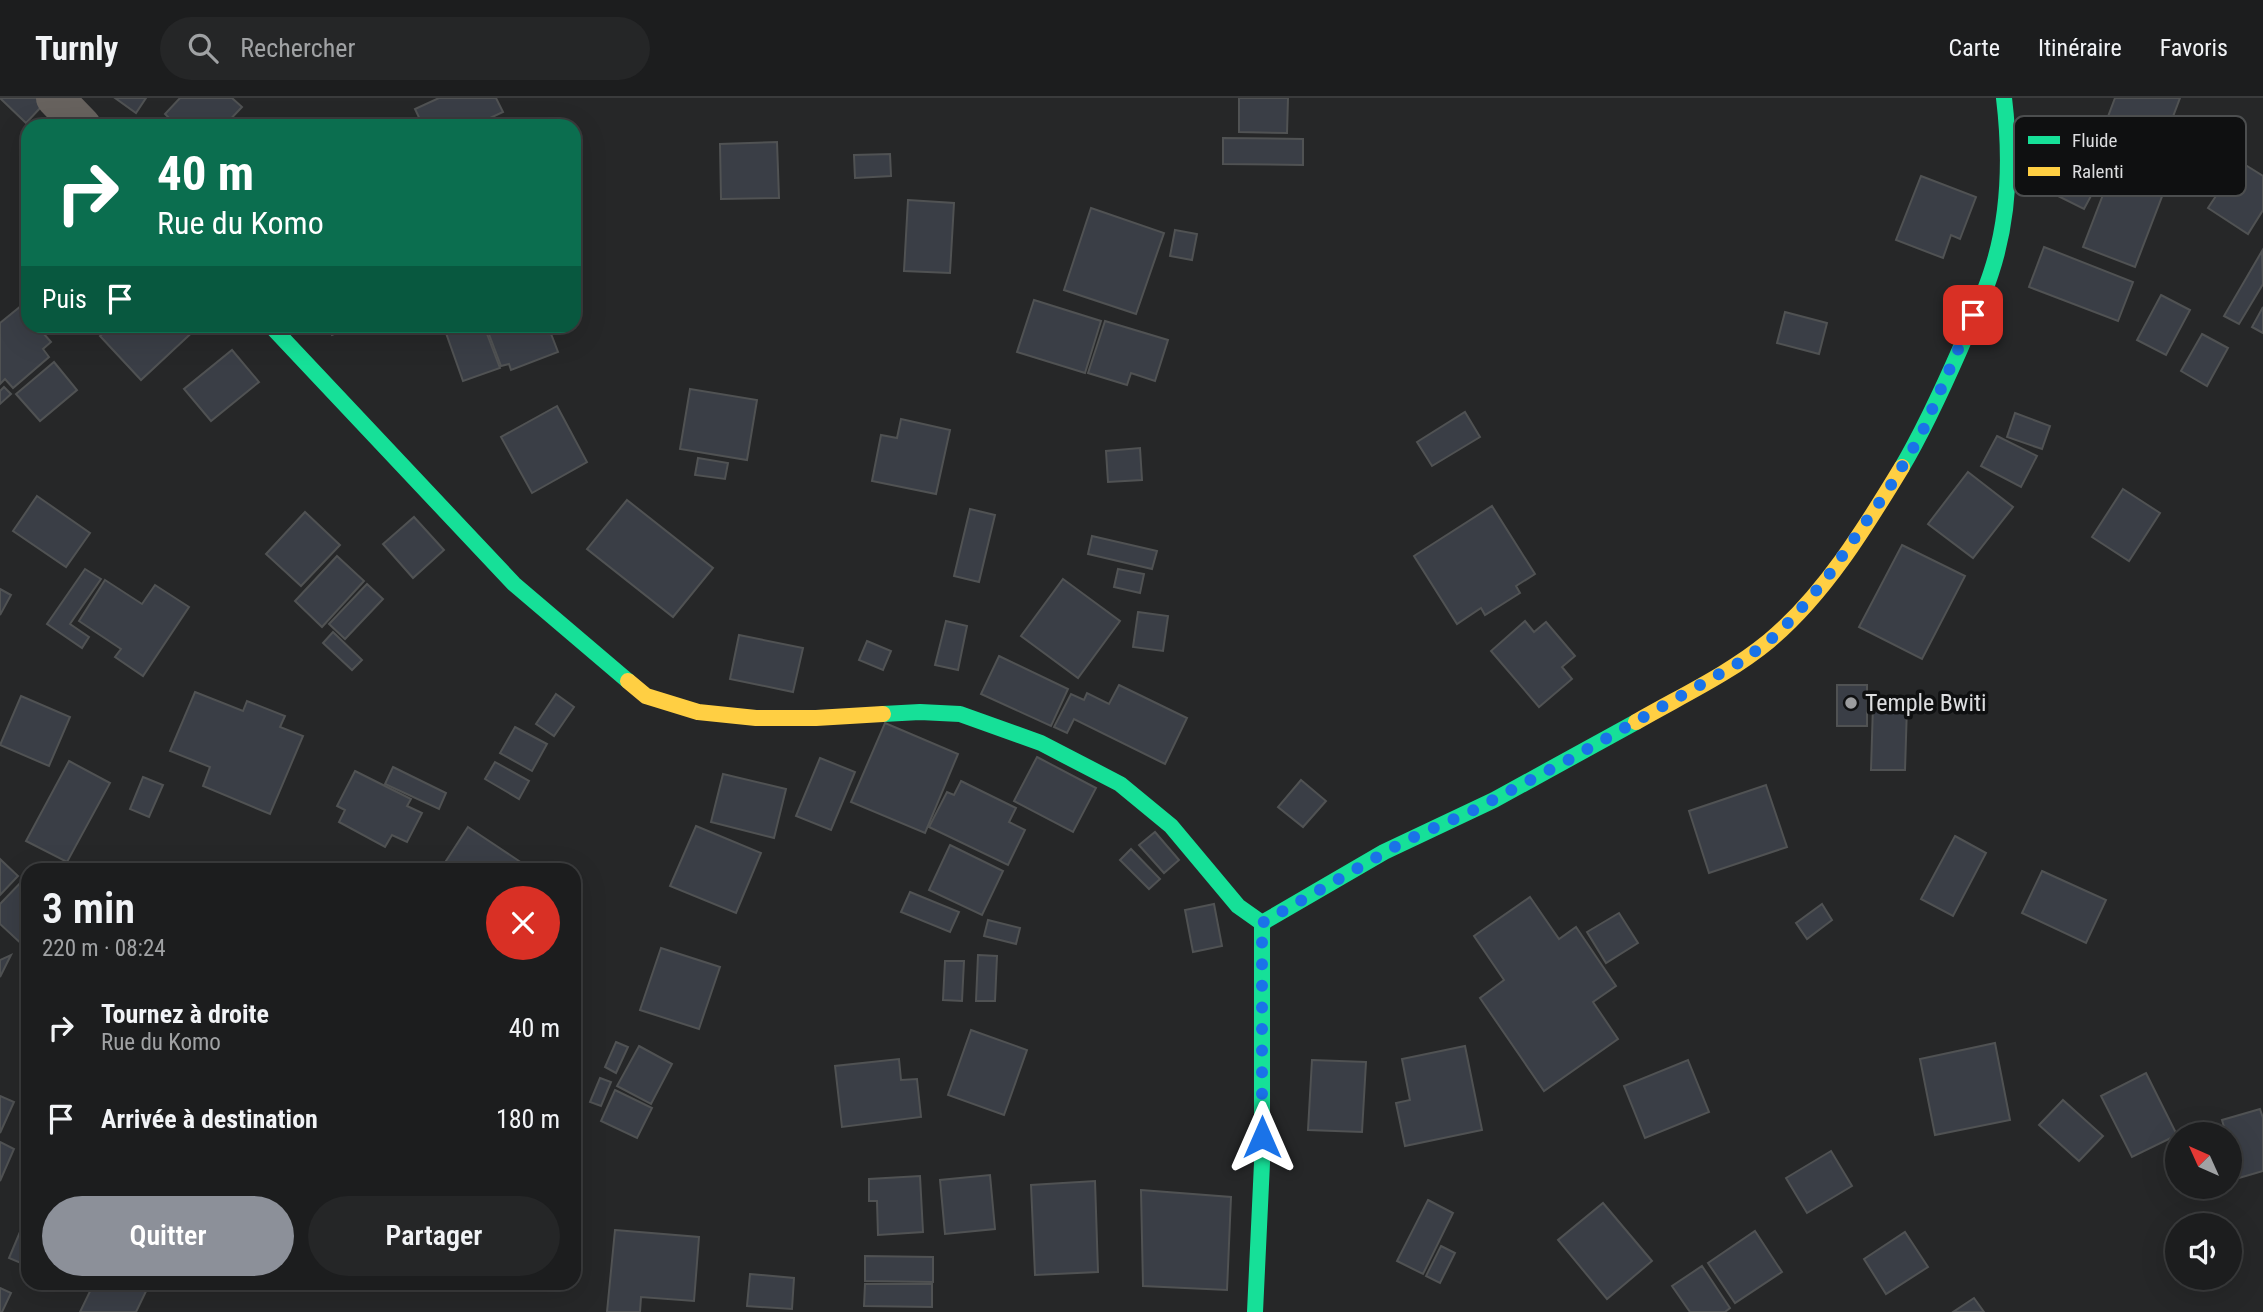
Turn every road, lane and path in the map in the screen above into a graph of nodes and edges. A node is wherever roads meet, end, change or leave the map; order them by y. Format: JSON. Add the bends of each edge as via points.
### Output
{"nodes":[{"id":1,"x":55,"y":98,"type":"edge"},
{"id":2,"x":2004,"y":98,"type":"edge"},
{"id":3,"x":75,"y":119,"type":"edge"},
{"id":4,"x":278,"y":333,"type":"edge"},
{"id":5,"x":1262,"y":923,"type":"junction"},
{"id":6,"x":1255,"y":1312,"type":"edge"}],
"edges":[{"from":1,"to":3,"type":"street"},
{"from":2,"to":5,"type":"street","via":[[2008,132],[2003,229],[1986,283],[1921,435],[1857,537],[1793,618],[1742,661],[1558,766],[1405,841]]},
{"from":4,"to":5,"type":"street","via":[[514,584],[646,696],[698,712],[756,718],[960,714],[1041,743],[1120,784],[1171,826],[1238,906]]},
{"from":5,"to":6,"type":"street","via":[[1262,1163]]}]}
